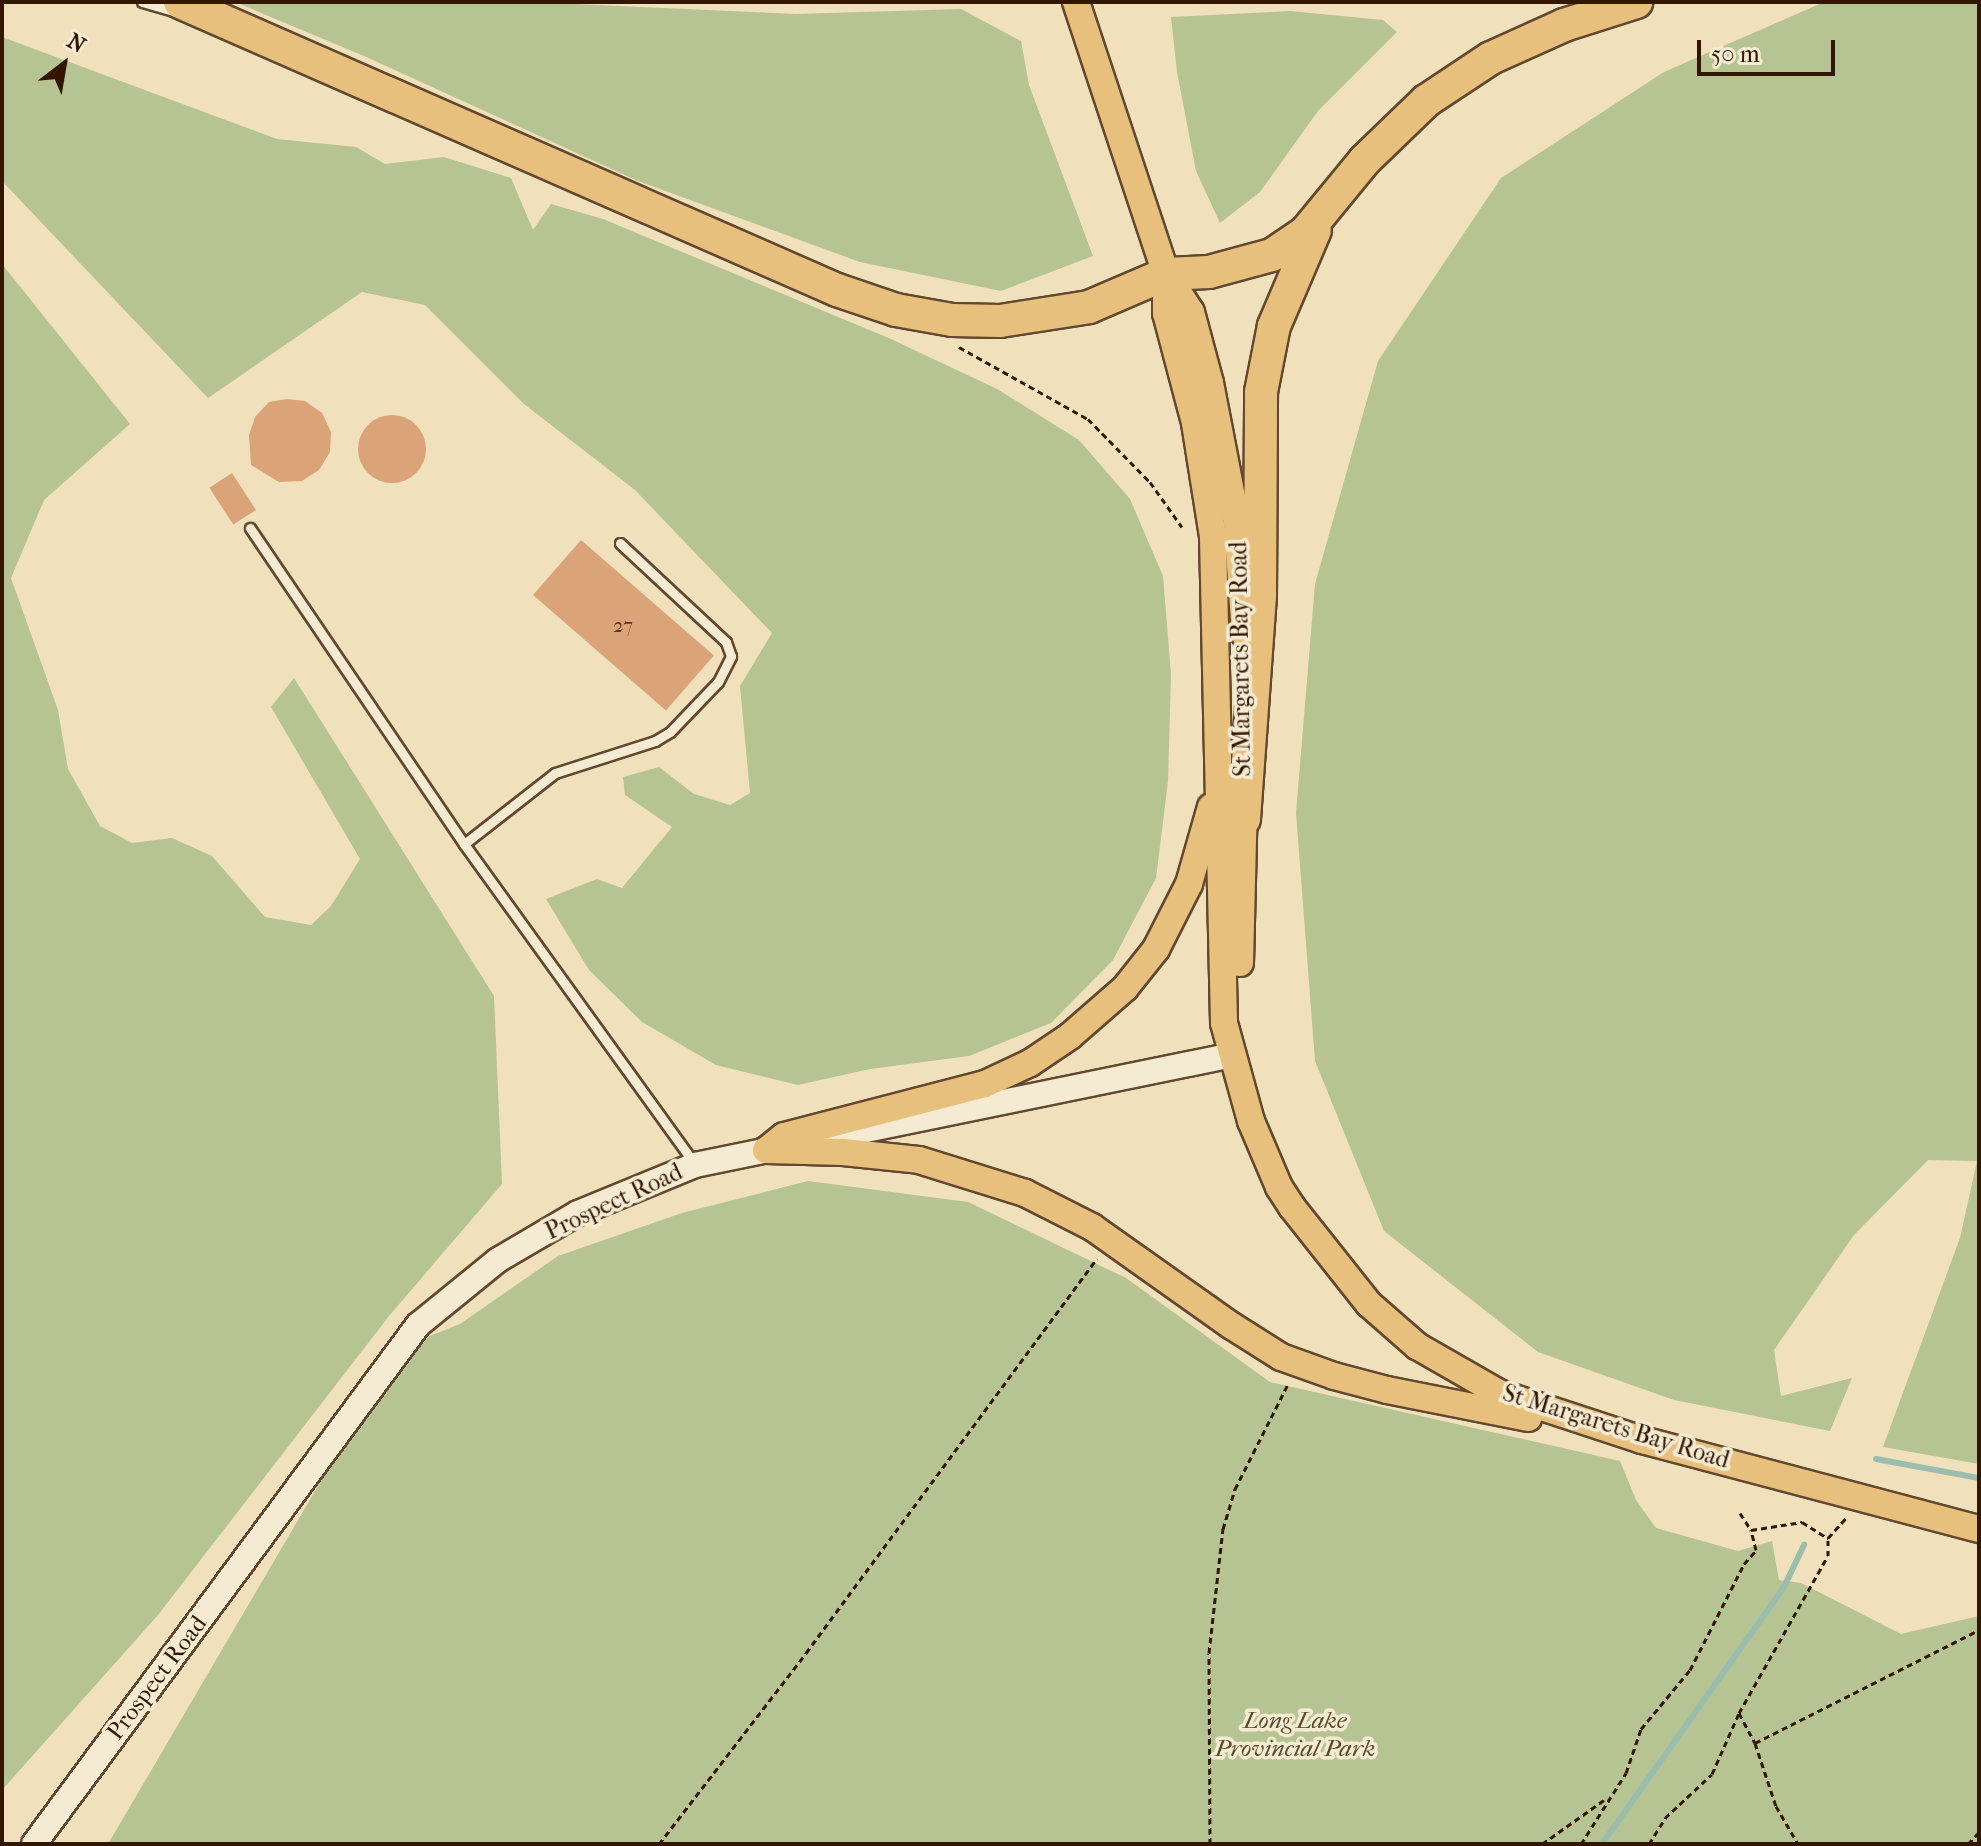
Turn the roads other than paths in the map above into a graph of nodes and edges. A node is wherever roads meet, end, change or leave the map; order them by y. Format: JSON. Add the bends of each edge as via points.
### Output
{"nodes":[{"id":1,"x":142,"y":2,"type":"edge"},
{"id":2,"x":180,"y":2,"type":"edge"},
{"id":3,"x":1076,"y":2,"type":"edge"},
{"id":4,"x":1636,"y":2,"type":"edge"},
{"id":5,"x":246,"y":31,"type":"junction"},
{"id":6,"x":1329,"y":202,"type":"junction"},
{"id":7,"x":1166,"y":274,"type":"junction"},
{"id":8,"x":250,"y":528,"type":"dead end"},
{"id":9,"x":620,"y":543,"type":"dead end"},
{"id":10,"x":1219,"y":741,"type":"junction"},
{"id":11,"x":1244,"y":819,"type":"junction"},
{"id":12,"x":464,"y":844,"type":"junction"},
{"id":13,"x":1233,"y":1055,"type":"junction"},
{"id":14,"x":766,"y":1150,"type":"junction"},
{"id":15,"x":695,"y":1165,"type":"junction"},
{"id":16,"x":1642,"y":1440,"type":"junction"},
{"id":17,"x":1979,"y":1529,"type":"edge"},
{"id":18,"x":34,"y":1844,"type":"edge"}],
"edges":[{"from":1,"to":5,"type":"lane"},
{"from":2,"to":5,"type":"highway"},
{"from":3,"to":7,"type":"main road","name":"St Margarets Bay Road"},
{"from":4,"to":6,"type":"highway","via":[[1564,25],[1491,58],[1426,101]]},
{"from":5,"to":7,"type":"highway","via":[[837,290],[896,310],[952,320],[1024,319],[1089,307]]},
{"from":6,"to":7,"type":"highway","via":[[1305,233],[1272,255],[1221,270]]},
{"from":6,"to":11,"type":"highway","via":[[1282,305],[1261,392],[1260,596]]},
{"from":7,"to":10,"type":"main road","name":"St Margarets Bay Road","via":[[1166,313],[1195,423],[1212,525]]},
{"from":7,"to":11,"type":"main road","name":"St Margarets Bay Road","via":[[1191,312],[1222,432],[1237,523],[1246,660]]},
{"from":8,"to":12,"type":"lane"},
{"from":9,"to":12,"type":"lane","via":[[726,642],[731,656],[718,682],[670,732],[555,773]]},
{"from":10,"to":13,"type":"main road","name":"St Margarets Bay Road","via":[[1224,1023]]},
{"from":10,"to":14,"type":"main road","via":[[1210,813],[1189,884],[1156,949],[1109,1004],[1051,1050],[985,1084],[784,1136]]},
{"from":11,"to":13,"type":"main road","name":"St Margarets Bay Road","via":[[1240,1023]]},
{"from":12,"to":15,"type":"lane"},
{"from":13,"to":14,"type":"main road","name":"Prospect Road"},
{"from":13,"to":16,"type":"main road","name":"St Margarets Bay Road","via":[[1251,1121],[1279,1187],[1369,1304],[1417,1346],[1499,1393]]},
{"from":14,"to":15,"type":"main road","name":"Prospect Road"},
{"from":14,"to":16,"type":"main road","via":[[867,1154],[953,1168],[1025,1193],[1111,1240],[1281,1357],[1387,1390]]},
{"from":15,"to":18,"type":"main road","name":"Prospect Road","via":[[578,1213],[498,1260],[418,1325]]},
{"from":16,"to":17,"type":"main road","name":"St Margarets Bay Road"}]}
